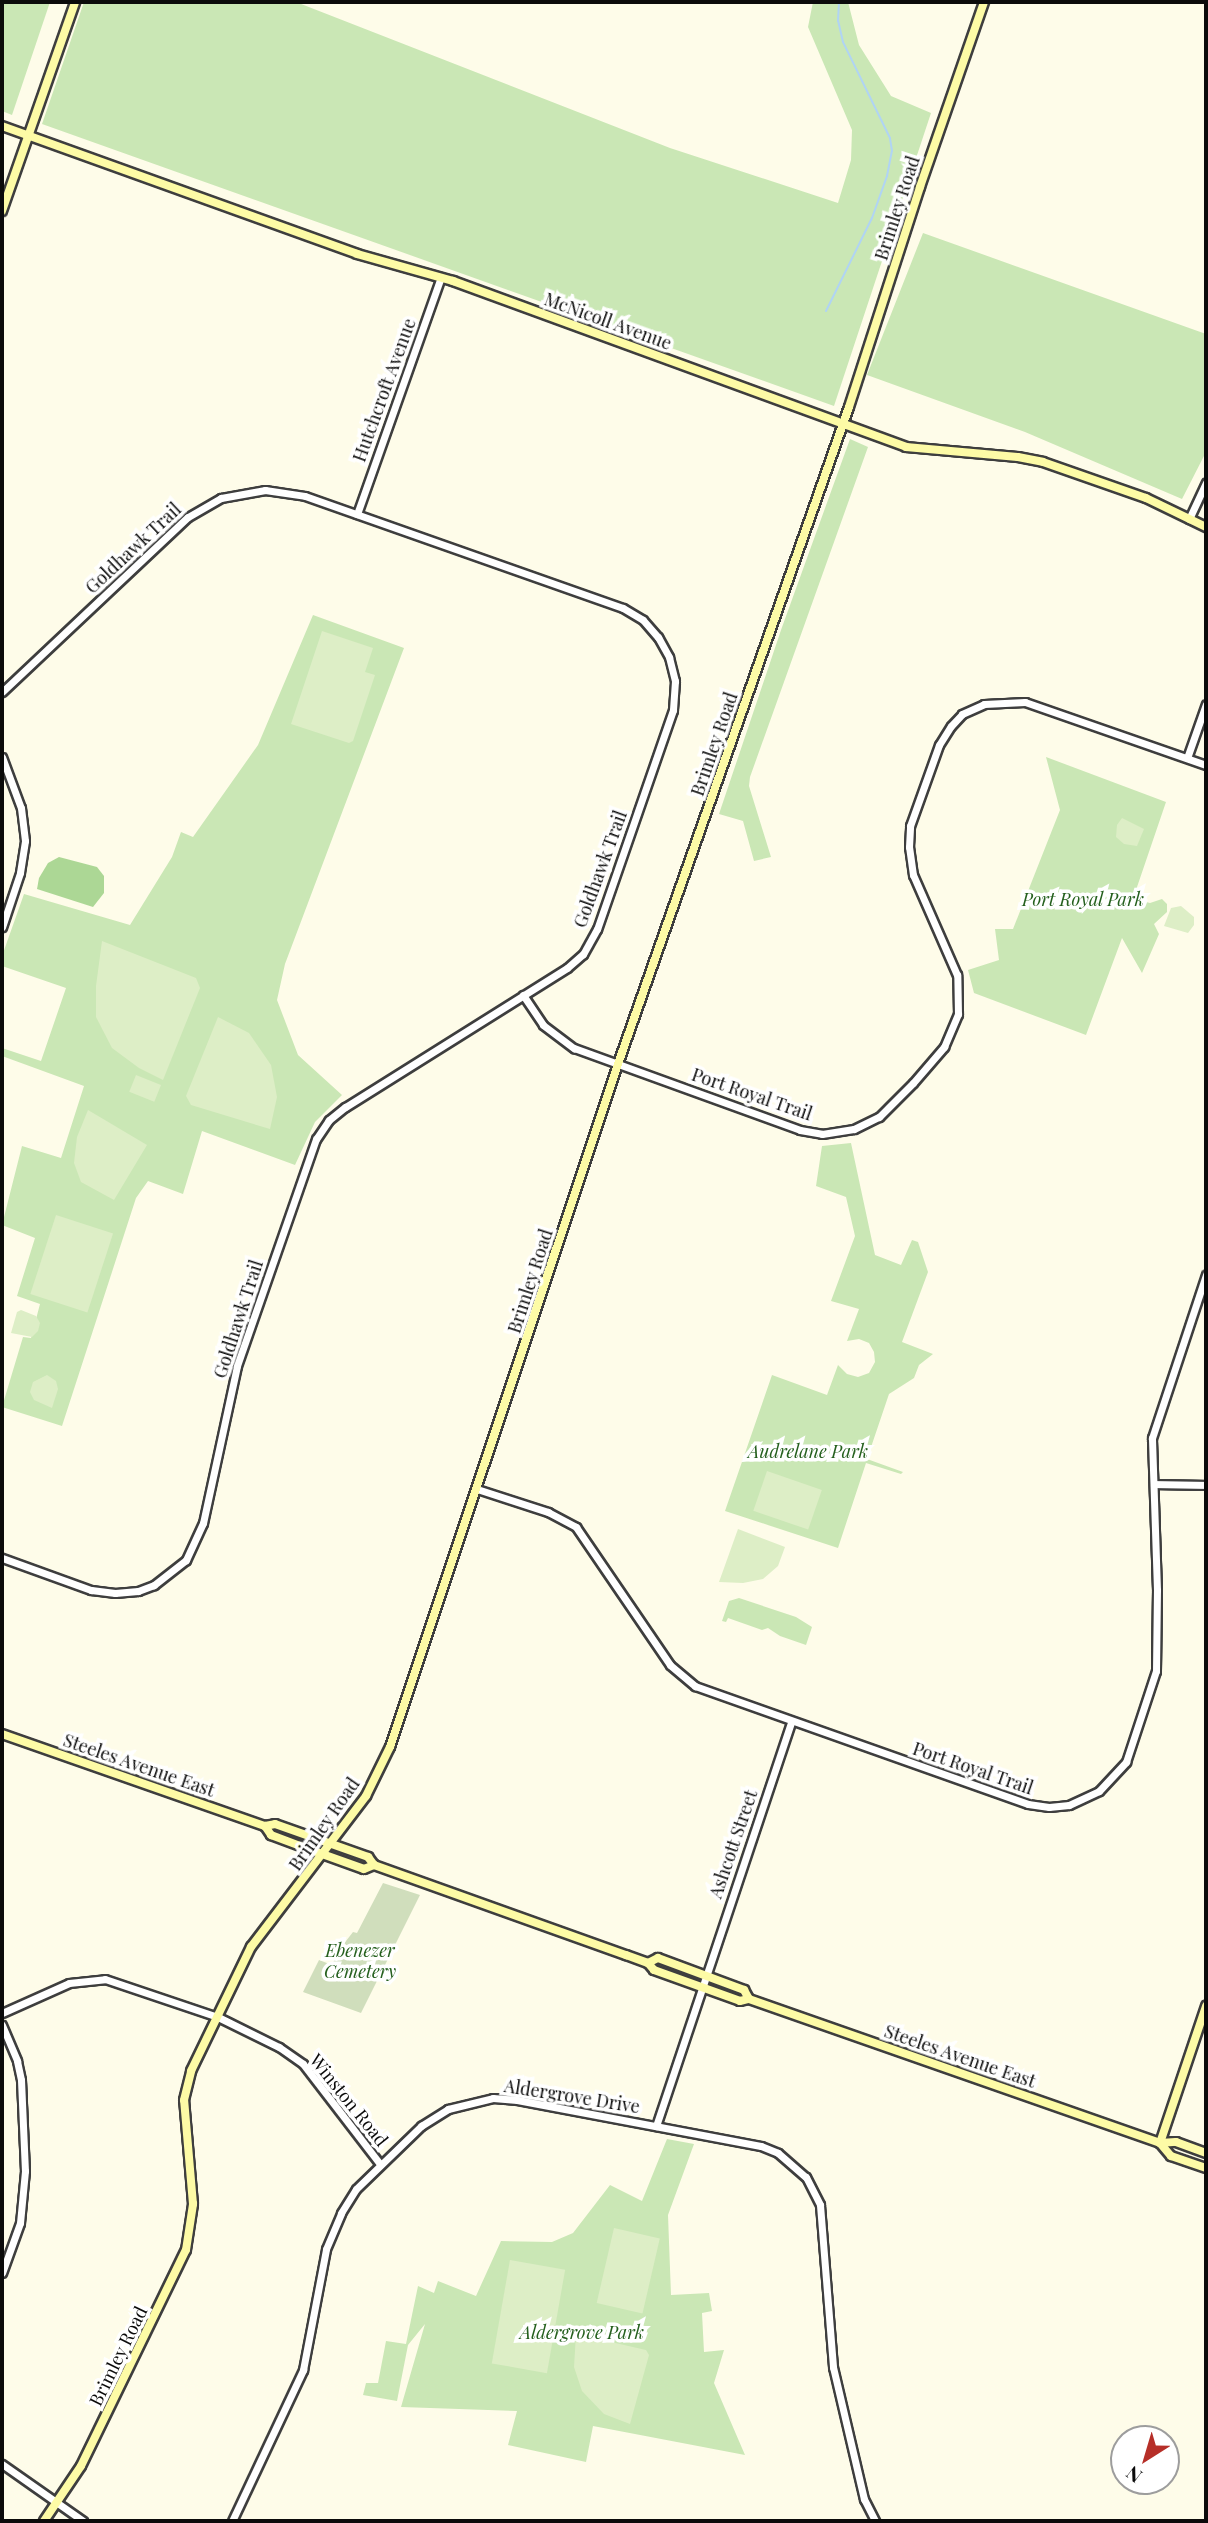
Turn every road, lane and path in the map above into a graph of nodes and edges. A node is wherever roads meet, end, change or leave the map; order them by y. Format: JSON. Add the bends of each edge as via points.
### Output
{"nodes":[{"id":1,"x":75,"y":2,"type":"edge"},
{"id":2,"x":984,"y":2,"type":"edge"},
{"id":3,"x":2,"y":126,"type":"edge"},
{"id":4,"x":30,"y":136,"type":"junction"},
{"id":5,"x":2,"y":211,"type":"edge"},
{"id":6,"x":441,"y":277,"type":"junction"},
{"id":7,"x":843,"y":424,"type":"junction"},
{"id":8,"x":1206,"y":483,"type":"edge"},
{"id":9,"x":357,"y":514,"type":"junction"},
{"id":10,"x":1189,"y":519,"type":"junction"},
{"id":11,"x":1206,"y":527,"type":"edge"},
{"id":12,"x":2,"y":692,"type":"edge"},
{"id":13,"x":1206,"y":704,"type":"edge"},
{"id":14,"x":2,"y":757,"type":"edge"},
{"id":15,"x":1187,"y":758,"type":"junction"},
{"id":16,"x":1206,"y":765,"type":"edge"},
{"id":17,"x":2,"y":927,"type":"edge"},
{"id":18,"x":523,"y":995,"type":"junction"},
{"id":19,"x":618,"y":1063,"type":"junction"},
{"id":20,"x":1206,"y":1275,"type":"edge"},
{"id":21,"x":1154,"y":1484,"type":"junction"},
{"id":22,"x":1206,"y":1485,"type":"edge"},
{"id":23,"x":477,"y":1489,"type":"junction"},
{"id":24,"x":2,"y":1558,"type":"edge"},
{"id":25,"x":791,"y":1723,"type":"junction"},
{"id":26,"x":2,"y":1734,"type":"edge"},
{"id":27,"x":265,"y":1826,"type":"junction"},
{"id":28,"x":332,"y":1844,"type":"junction"},
{"id":29,"x":324,"y":1854,"type":"junction"},
{"id":30,"x":374,"y":1865,"type":"junction"},
{"id":31,"x":648,"y":1963,"type":"junction"},
{"id":32,"x":706,"y":1976,"type":"junction"},
{"id":33,"x":702,"y":1987,"type":"junction"},
{"id":34,"x":749,"y":1999,"type":"junction"},
{"id":35,"x":1206,"y":2006,"type":"edge"},
{"id":36,"x":2,"y":2013,"type":"edge"},
{"id":37,"x":218,"y":2017,"type":"junction"},
{"id":38,"x":2,"y":2025,"type":"edge"},
{"id":39,"x":656,"y":2126,"type":"junction"},
{"id":40,"x":1160,"y":2143,"type":"junction"},
{"id":41,"x":1206,"y":2153,"type":"edge"},
{"id":42,"x":380,"y":2164,"type":"junction"},
{"id":43,"x":1206,"y":2168,"type":"edge"},
{"id":44,"x":2,"y":2273,"type":"edge"},
{"id":45,"x":2,"y":2464,"type":"edge"},
{"id":46,"x":58,"y":2502,"type":"junction"},
{"id":47,"x":44,"y":2521,"type":"edge"},
{"id":48,"x":83,"y":2521,"type":"edge"},
{"id":49,"x":232,"y":2521,"type":"edge"},
{"id":50,"x":875,"y":2521,"type":"edge"}],
"edges":[{"from":1,"to":4,"type":"main road"},
{"from":2,"to":7,"type":"main road","name":"Brimley Road"},
{"from":3,"to":4,"type":"main road","name":"McNicoll Avenue"},
{"from":4,"to":5,"type":"main road"},
{"from":4,"to":6,"type":"main road","name":"McNicoll Avenue","via":[[357,254]]},
{"from":6,"to":7,"type":"main road","name":"McNicoll Avenue"},
{"from":6,"to":9,"type":"street","name":"Hutchcroft Avenue"},
{"from":7,"to":10,"type":"main road","name":"McNicoll Avenue","via":[[919,450],[1043,462],[1146,498]]},
{"from":7,"to":19,"type":"main road","name":"Brimley Road"},
{"from":8,"to":10,"type":"street"},
{"from":9,"to":12,"type":"street","name":"Goldhawk Trail","via":[[275,490],[233,495],[208,504],[178,525]]},
{"from":9,"to":18,"type":"street","name":"Goldhawk Trail","via":[[623,608],[651,628],[669,657],[675,681],[673,710],[597,929],[574,962]]},
{"from":10,"to":11,"type":"main road","name":"McNicoll Avenue"},
{"from":13,"to":15,"type":"street"},
{"from":14,"to":17,"type":"street","via":[[21,808],[25,841]]},
{"from":15,"to":16,"type":"street","name":"Port Royal Trail"},
{"from":15,"to":19,"type":"street","name":"Port Royal Trail","via":[[1025,702],[984,704],[962,714],[951,726],[939,745],[910,826],[909,847],[913,875],[957,975],[958,1014],[944,1047],[887,1111],[872,1121],[839,1133],[800,1130]]},
{"from":18,"to":19,"type":"street","name":"Port Royal Trail","via":[[556,1037]]},
{"from":18,"to":24,"type":"street","name":"Goldhawk Trail","via":[[345,1107],[316,1139],[237,1366],[203,1524],[182,1564],[146,1588],[115,1593],[91,1590]]},
{"from":19,"to":23,"type":"main road","name":"Brimley Road"},
{"from":20,"to":21,"type":"street","name":"Port Royal Trail","via":[[1152,1438]]},
{"from":21,"to":22,"type":"street"},
{"from":21,"to":25,"type":"street","name":"Port Royal Trail","via":[[1156,1671],[1126,1762],[1098,1791],[1062,1806],[1028,1804]]},
{"from":23,"to":25,"type":"street","name":"Port Royal Trail","via":[[548,1512],[576,1527],[683,1678],[718,1697]]},
{"from":23,"to":28,"type":"main road","name":"Brimley Road","via":[[390,1747],[366,1796]]},
{"from":25,"to":32,"type":"street","name":"Ashcott Street"},
{"from":26,"to":27,"type":"main road","name":"Steeles Avenue East"},
{"from":27,"to":28,"type":"main road","name":"Steeles Avenue East","via":[[275,1824]]},
{"from":27,"to":29,"type":"main road","name":"Steeles Avenue East","via":[[271,1835]]},
{"from":28,"to":29,"type":"main road","name":"Brimley Road"},
{"from":28,"to":30,"type":"main road","name":"Steeles Avenue East","via":[[368,1857]]},
{"from":29,"to":30,"type":"main road","name":"Steeles Avenue East","via":[[364,1869]]},
{"from":29,"to":37,"type":"main road","name":"Brimley Road","via":[[251,1947]]},
{"from":30,"to":31,"type":"main road","name":"Steeles Avenue East"},
{"from":31,"to":32,"type":"main road","name":"Steeles Avenue East","via":[[658,1958]]},
{"from":31,"to":33,"type":"main road","name":"Steeles Avenue East","via":[[654,1970]]},
{"from":32,"to":33,"type":"street","name":"Ashcott Street"},
{"from":32,"to":34,"type":"main road","name":"Steeles Avenue East","via":[[744,1990]]},
{"from":33,"to":34,"type":"main road","name":"Steeles Avenue East","via":[[740,2001]]},
{"from":33,"to":39,"type":"street","name":"Ashcott Street"},
{"from":34,"to":40,"type":"main road","name":"Steeles Avenue East"},
{"from":35,"to":40,"type":"main road"},
{"from":36,"to":37,"type":"street","name":"Winston Road","via":[[69,1983],[105,1979]]},
{"from":37,"to":42,"type":"street","name":"Winston Road","via":[[303,2064]]},
{"from":37,"to":46,"type":"main road","name":"Brimley Road","via":[[191,2071],[184,2100],[193,2204],[186,2250],[81,2466]]},
{"from":38,"to":44,"type":"street","via":[[21,2080],[25,2171],[20,2222]]},
{"from":39,"to":42,"type":"street","name":"Aldergrove Drive","via":[[517,2100],[478,2100],[433,2118]]},
{"from":39,"to":50,"type":"street","name":"Aldergrove Drive","via":[[778,2152],[811,2185],[820,2205],[833,2367],[864,2499]]},
{"from":40,"to":41,"type":"main road","name":"Steeles Avenue East","via":[[1176,2142]]},
{"from":40,"to":43,"type":"main road","name":"Steeles Avenue East","via":[[1171,2156]]},
{"from":42,"to":49,"type":"street","name":"Aldergrove Drive","via":[[356,2189],[330,2235],[303,2370]]},
{"from":45,"to":46,"type":"street"},
{"from":46,"to":47,"type":"main road","name":"Brimley Road"},
{"from":46,"to":48,"type":"street"}]}
